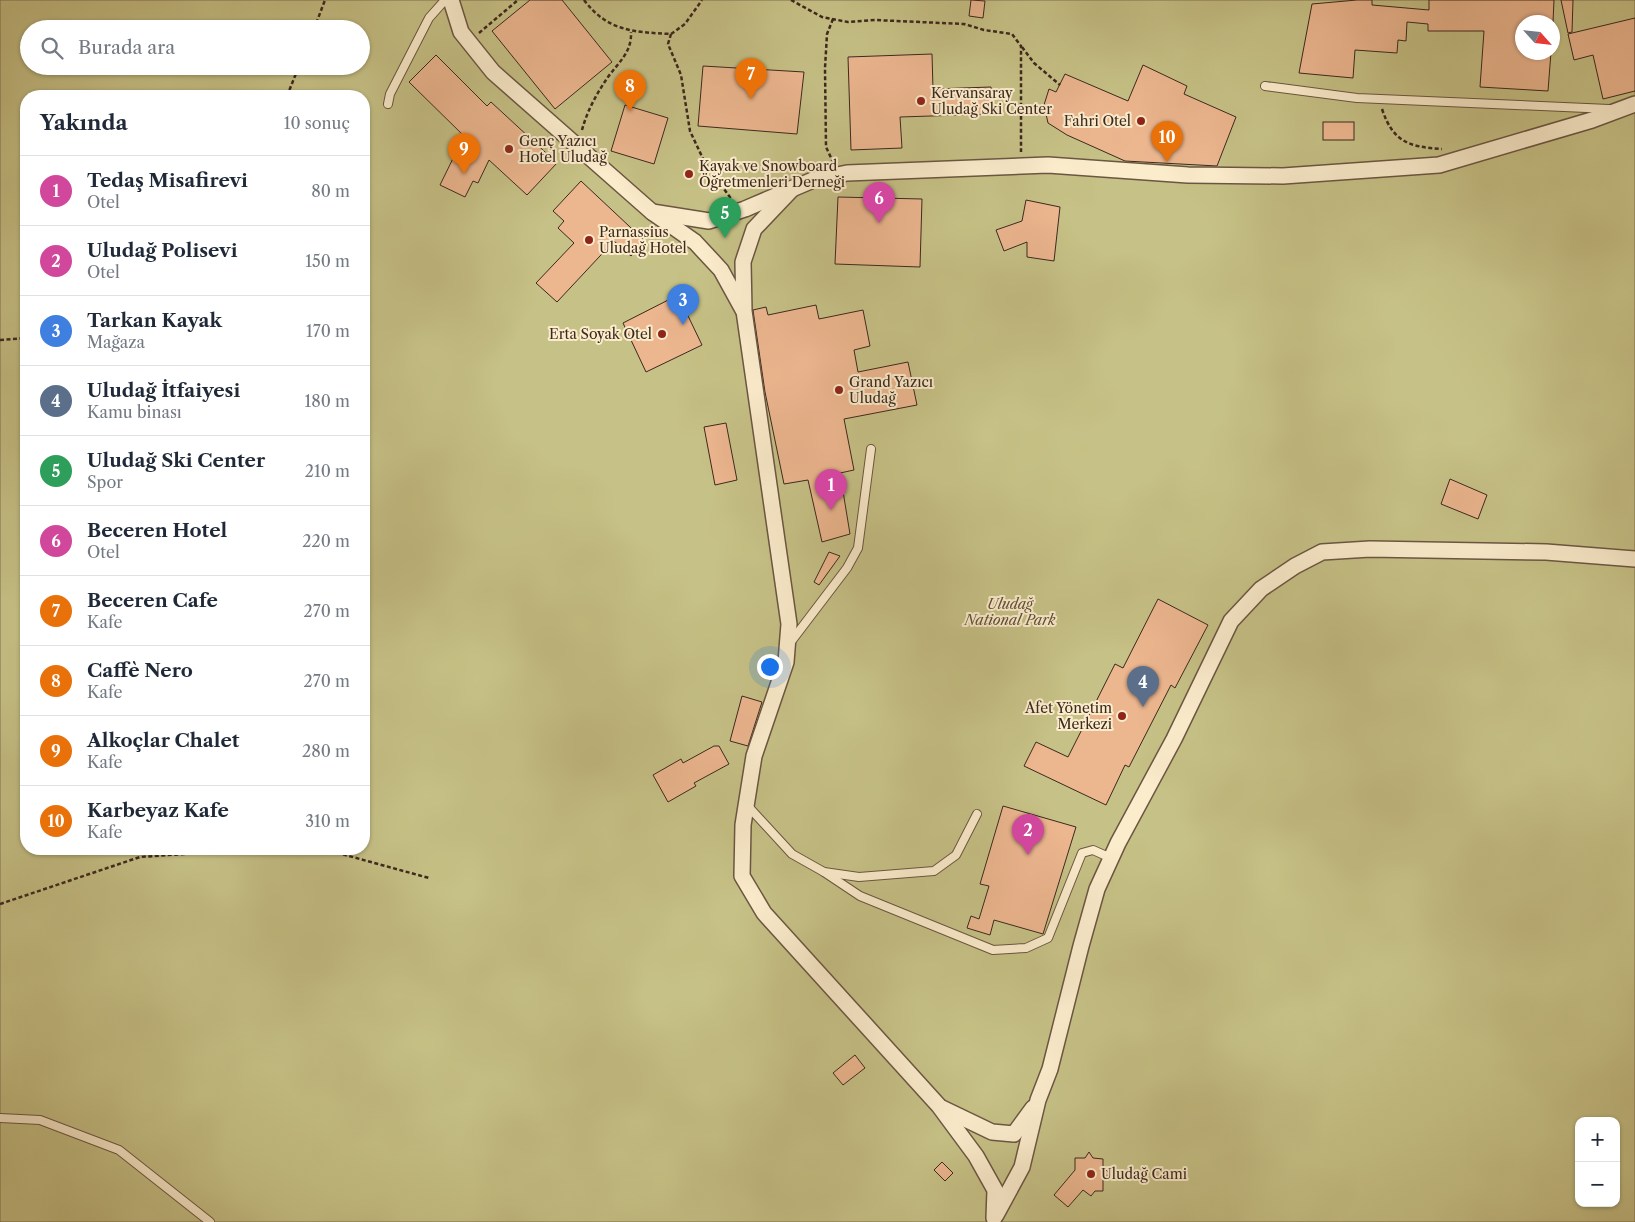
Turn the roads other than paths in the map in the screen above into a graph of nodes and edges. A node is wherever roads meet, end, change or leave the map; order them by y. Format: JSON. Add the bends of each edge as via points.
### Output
{"nodes":[{"id":1,"x":445,"y":0,"type":"edge"},
{"id":2,"x":452,"y":0,"type":"edge"},
{"id":3,"x":1265,"y":86,"type":"dead end"},
{"id":4,"x":388,"y":104,"type":"dead end"},
{"id":5,"x":1629,"y":106,"type":"edge"},
{"id":6,"x":793,"y":188,"type":"junction"},
{"id":7,"x":652,"y":212,"type":"junction"},
{"id":8,"x":744,"y":311,"type":"junction"},
{"id":9,"x":871,"y":449,"type":"dead end"},
{"id":10,"x":1635,"y":559,"type":"edge"},
{"id":11,"x":787,"y":647,"type":"junction"},
{"id":12,"x":746,"y":804,"type":"junction"},
{"id":13,"x":976,"y":814,"type":"dead end"},
{"id":14,"x":1111,"y":858,"type":"junction"},
{"id":15,"x":824,"y":872,"type":"junction"},
{"id":16,"x":1038,"y":1100,"type":"junction"},
{"id":17,"x":939,"y":1106,"type":"junction"},
{"id":18,"x":0,"y":1118,"type":"edge"},
{"id":19,"x":993,"y":1220,"type":"edge"},
{"id":20,"x":210,"y":1222,"type":"edge"}],
"edges":[{"from":1,"to":4,"type":"lane","via":[[429,18]]},
{"from":2,"to":7,"type":"street","via":[[461,32],[493,72]]},
{"from":3,"to":5,"type":"lane","via":[[1378,99],[1532,107]]},
{"from":5,"to":6,"type":"street","via":[[1439,165],[1283,176],[1188,175],[1048,165],[839,175]]},
{"from":6,"to":7,"type":"street","via":[[709,221]]},
{"from":6,"to":8,"type":"street","via":[[754,229],[743,262]]},
{"from":7,"to":8,"type":"street","via":[[695,242],[721,270]]},
{"from":8,"to":11,"type":"street","via":[[789,624]]},
{"from":9,"to":11,"type":"lane","via":[[858,548],[847,568]]},
{"from":10,"to":14,"type":"street","via":[[1546,552],[1370,549],[1322,552],[1296,566],[1261,589],[1231,621]]},
{"from":11,"to":12,"type":"street","via":[[786,662],[754,756]]},
{"from":12,"to":15,"type":"lane","via":[[792,854]]},
{"from":12,"to":17,"type":"street","via":[[742,876],[764,913]]},
{"from":13,"to":15,"type":"lane","via":[[956,855],[934,871],[859,877]]},
{"from":14,"to":15,"type":"lane","via":[[1092,850],[1082,853],[1048,938],[1026,948],[993,950],[860,896]]},
{"from":14,"to":16,"type":"street","via":[[1097,889],[1050,1069]]},
{"from":16,"to":17,"type":"street","via":[[1014,1134],[992,1132]]},
{"from":16,"to":19,"type":"street","via":[[1022,1167]]},
{"from":17,"to":19,"type":"street","via":[[976,1156],[995,1190]]},
{"from":18,"to":20,"type":"lane","via":[[40,1120],[119,1150]]}]}
